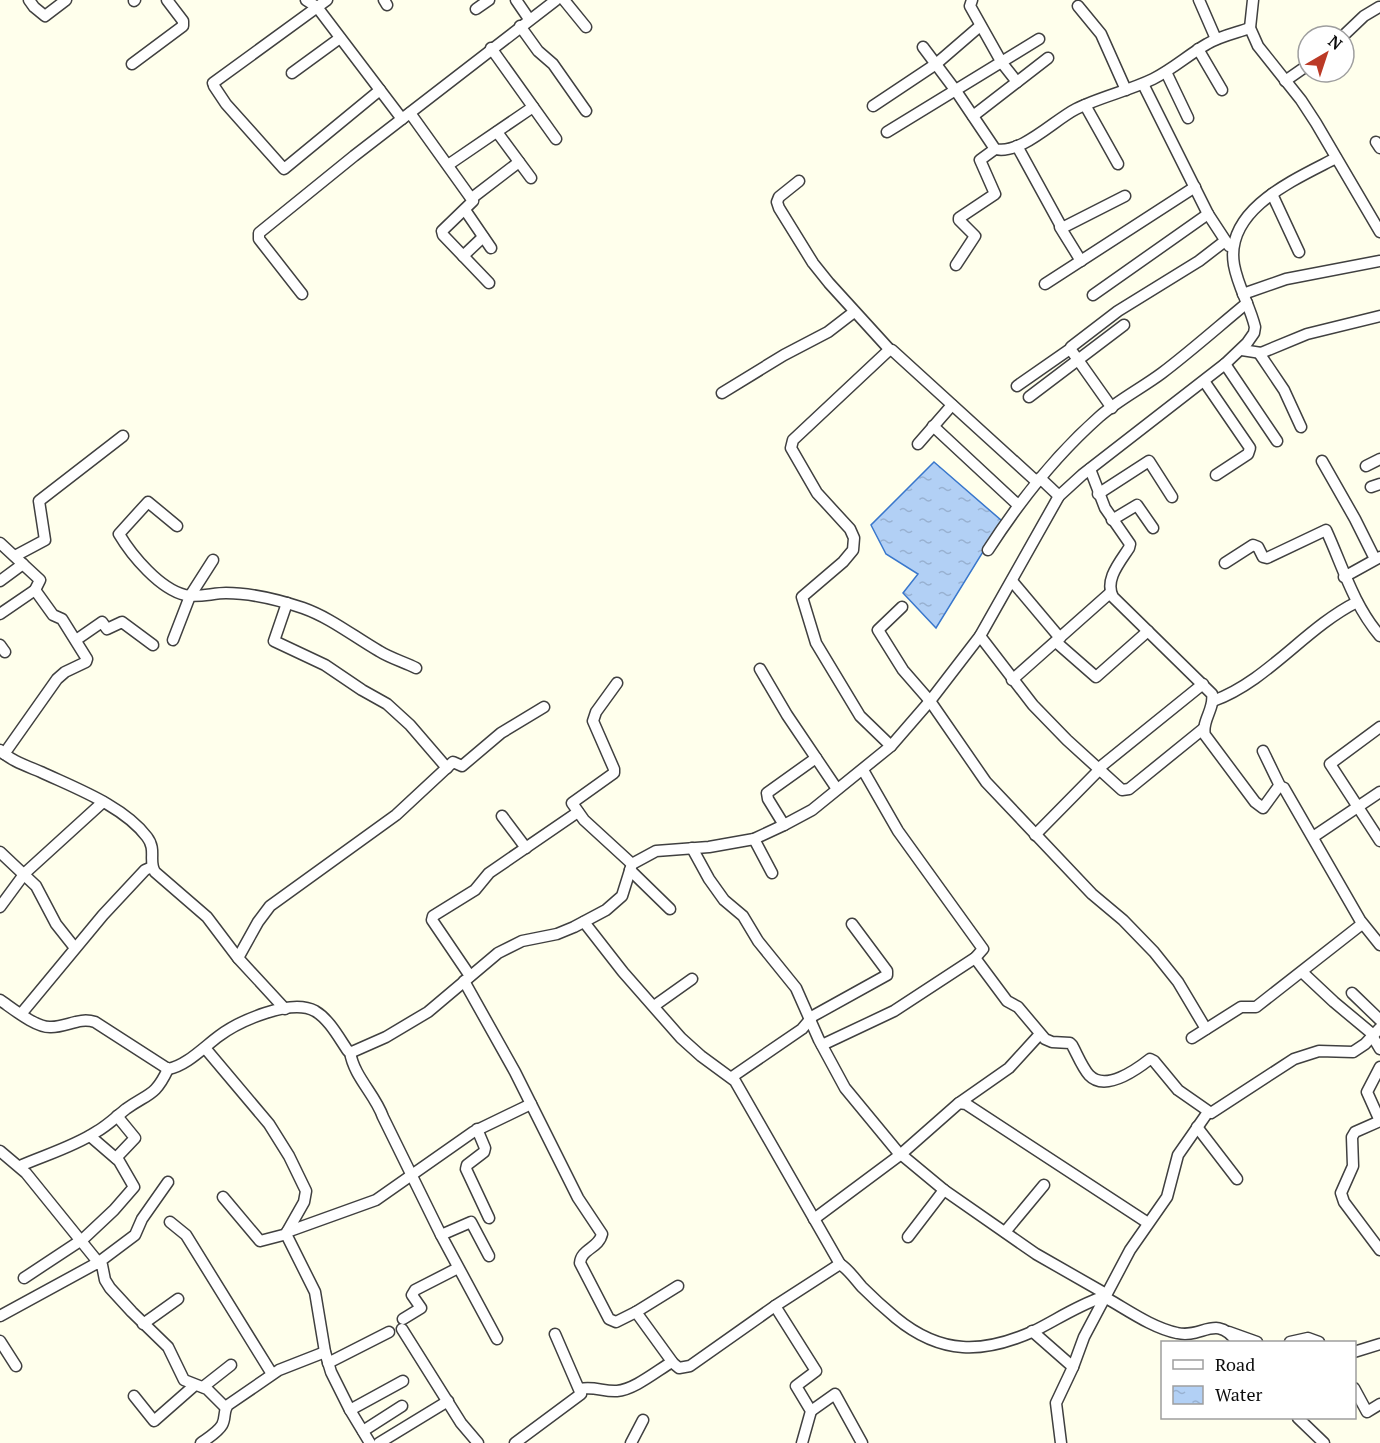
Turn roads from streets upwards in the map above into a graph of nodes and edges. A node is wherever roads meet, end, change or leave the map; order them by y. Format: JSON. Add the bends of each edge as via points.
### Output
{"nodes":[{"id":1,"x":29,"y":0,"type":"edge"},
{"id":2,"x":66,"y":0,"type":"edge"},
{"id":3,"x":167,"y":0,"type":"edge"},
{"id":4,"x":306,"y":0,"type":"edge"},
{"id":5,"x":327,"y":0,"type":"edge"},
{"id":6,"x":489,"y":0,"type":"edge"},
{"id":7,"x":516,"y":0,"type":"edge"},
{"id":8,"x":556,"y":0,"type":"edge"},
{"id":9,"x":564,"y":0,"type":"edge"},
{"id":10,"x":972,"y":0,"type":"edge"},
{"id":11,"x":1199,"y":0,"type":"edge"},
{"id":12,"x":1253,"y":0,"type":"edge"},
{"id":13,"x":1378,"y":5,"type":"edge"},
{"id":14,"x":1078,"y":6,"type":"dead end"},
{"id":15,"x":317,"y":7,"type":"junction"},
{"id":16,"x":476,"y":9,"type":"dead end"},
{"id":17,"x":525,"y":23,"type":"junction"},
{"id":18,"x":1355,"y":24,"type":"edge"},
{"id":19,"x":980,"y":26,"type":"junction"},
{"id":20,"x":586,"y":27,"type":"dead end"},
{"id":21,"x":1251,"y":28,"type":"junction"},
{"id":22,"x":340,"y":38,"type":"junction"},
{"id":23,"x":1039,"y":39,"type":"dead end"},
{"id":24,"x":1216,"y":39,"type":"junction"},
{"id":25,"x":923,"y":47,"type":"dead end"},
{"id":26,"x":491,"y":48,"type":"junction"},
{"id":27,"x":1198,"y":49,"type":"junction"},
{"id":28,"x":1048,"y":58,"type":"dead end"},
{"id":29,"x":1002,"y":63,"type":"junction"},
{"id":30,"x":132,"y":64,"type":"dead end"},
{"id":31,"x":936,"y":64,"type":"junction"},
{"id":32,"x":1166,"y":72,"type":"junction"},
{"id":33,"x":292,"y":73,"type":"dead end"},
{"id":34,"x":1296,"y":73,"type":"edge"},
{"id":35,"x":1285,"y":81,"type":"junction"},
{"id":36,"x":1017,"y":82,"type":"junction"},
{"id":37,"x":1143,"y":84,"type":"junction"},
{"id":38,"x":380,"y":90,"type":"junction"},
{"id":39,"x":1126,"y":90,"type":"junction"},
{"id":40,"x":1222,"y":90,"type":"dead end"},
{"id":41,"x":956,"y":91,"type":"junction"},
{"id":42,"x":1085,"y":105,"type":"junction"},
{"id":43,"x":873,"y":106,"type":"dead end"},
{"id":44,"x":533,"y":107,"type":"junction"},
{"id":45,"x":586,"y":111,"type":"dead end"},
{"id":46,"x":406,"y":116,"type":"junction"},
{"id":47,"x":973,"y":116,"type":"junction"},
{"id":48,"x":1188,"y":118,"type":"dead end"},
{"id":49,"x":497,"y":132,"type":"junction"},
{"id":50,"x":887,"y":132,"type":"dead end"},
{"id":51,"x":556,"y":139,"type":"dead end"},
{"id":52,"x":1017,"y":146,"type":"junction"},
{"id":53,"x":995,"y":149,"type":"junction"},
{"id":54,"x":1336,"y":158,"type":"junction"},
{"id":55,"x":519,"y":162,"type":"junction"},
{"id":56,"x":1118,"y":164,"type":"dead end"},
{"id":57,"x":448,"y":165,"type":"junction"},
{"id":58,"x":531,"y":178,"type":"dead end"},
{"id":59,"x":799,"y":181,"type":"dead end"},
{"id":60,"x":1195,"y":187,"type":"junction"},
{"id":61,"x":1272,"y":194,"type":"junction"},
{"id":62,"x":1125,"y":196,"type":"dead end"},
{"id":63,"x":472,"y":198,"type":"junction"},
{"id":64,"x":465,"y":210,"type":"junction"},
{"id":65,"x":1208,"y":214,"type":"junction"},
{"id":66,"x":1379,"y":226,"type":"edge"},
{"id":67,"x":1060,"y":227,"type":"junction"},
{"id":68,"x":483,"y":237,"type":"junction"},
{"id":69,"x":1226,"y":241,"type":"junction"},
{"id":70,"x":491,"y":248,"type":"dead end"},
{"id":71,"x":1233,"y":250,"type":"junction"},
{"id":72,"x":1299,"y":252,"type":"dead end"},
{"id":73,"x":463,"y":256,"type":"junction"},
{"id":74,"x":1081,"y":261,"type":"junction"},
{"id":75,"x":1380,"y":261,"type":"edge"},
{"id":76,"x":956,"y":266,"type":"dead end"},
{"id":77,"x":489,"y":283,"type":"dead end"},
{"id":78,"x":1045,"y":284,"type":"dead end"},
{"id":79,"x":302,"y":294,"type":"dead end"},
{"id":80,"x":1093,"y":295,"type":"dead end"},
{"id":81,"x":1245,"y":299,"type":"junction"},
{"id":82,"x":854,"y":312,"type":"junction"},
{"id":83,"x":1380,"y":316,"type":"edge"},
{"id":84,"x":1124,"y":325,"type":"dead end"},
{"id":85,"x":1070,"y":349,"type":"junction"},
{"id":86,"x":890,"y":350,"type":"junction"},
{"id":87,"x":1242,"y":350,"type":"junction"},
{"id":88,"x":1259,"y":353,"type":"junction"},
{"id":89,"x":1078,"y":361,"type":"junction"},
{"id":90,"x":1225,"y":364,"type":"junction"},
{"id":91,"x":1204,"y":381,"type":"junction"},
{"id":92,"x":1017,"y":386,"type":"dead end"},
{"id":93,"x":722,"y":393,"type":"dead end"},
{"id":94,"x":1029,"y":397,"type":"dead end"},
{"id":95,"x":952,"y":405,"type":"junction"},
{"id":96,"x":1112,"y":408,"type":"junction"},
{"id":97,"x":933,"y":426,"type":"junction"},
{"id":98,"x":1301,"y":427,"type":"dead end"},
{"id":99,"x":123,"y":436,"type":"dead end"},
{"id":100,"x":1277,"y":441,"type":"dead end"},
{"id":101,"x":918,"y":444,"type":"dead end"},
{"id":102,"x":1380,"y":459,"type":"edge"},
{"id":103,"x":1322,"y":461,"type":"dead end"},
{"id":104,"x":1366,"y":466,"type":"dead end"},
{"id":105,"x":1089,"y":469,"type":"junction"},
{"id":106,"x":1216,"y":475,"type":"dead end"},
{"id":107,"x":1039,"y":480,"type":"junction"},
{"id":108,"x":1098,"y":494,"type":"junction"},
{"id":109,"x":1059,"y":496,"type":"junction"},
{"id":110,"x":1172,"y":497,"type":"dead end"},
{"id":111,"x":1018,"y":505,"type":"junction"},
{"id":112,"x":1112,"y":520,"type":"junction"},
{"id":113,"x":177,"y":526,"type":"dead end"},
{"id":114,"x":1153,"y":528,"type":"dead end"},
{"id":115,"x":0,"y":543,"type":"edge"},
{"id":116,"x":988,"y":550,"type":"dead end"},
{"id":117,"x":1378,"y":558,"type":"edge"},
{"id":118,"x":19,"y":560,"type":"junction"},
{"id":119,"x":213,"y":561,"type":"dead end"},
{"id":120,"x":1225,"y":563,"type":"dead end"},
{"id":121,"x":1344,"y":578,"type":"junction"},
{"id":122,"x":0,"y":581,"type":"edge"},
{"id":123,"x":1012,"y":581,"type":"junction"},
{"id":124,"x":35,"y":591,"type":"junction"},
{"id":125,"x":1110,"y":592,"type":"junction"},
{"id":126,"x":190,"y":596,"type":"junction"},
{"id":127,"x":1357,"y":602,"type":"junction"},
{"id":128,"x":287,"y":603,"type":"junction"},
{"id":129,"x":902,"y":608,"type":"dead end"},
{"id":130,"x":0,"y":614,"type":"edge"},
{"id":131,"x":1148,"y":631,"type":"junction"},
{"id":132,"x":980,"y":636,"type":"junction"},
{"id":133,"x":1380,"y":636,"type":"edge"},
{"id":134,"x":76,"y":640,"type":"junction"},
{"id":135,"x":173,"y":640,"type":"dead end"},
{"id":136,"x":1058,"y":640,"type":"junction"},
{"id":137,"x":153,"y":645,"type":"dead end"},
{"id":138,"x":416,"y":668,"type":"dead end"},
{"id":139,"x":760,"y":669,"type":"dead end"},
{"id":140,"x":1012,"y":680,"type":"junction"},
{"id":141,"x":617,"y":683,"type":"dead end"},
{"id":142,"x":1203,"y":684,"type":"junction"},
{"id":143,"x":930,"y":701,"type":"junction"},
{"id":144,"x":1213,"y":701,"type":"junction"},
{"id":145,"x":543,"y":707,"type":"dead end"},
{"id":146,"x":1380,"y":727,"type":"edge"},
{"id":147,"x":1203,"y":729,"type":"junction"},
{"id":148,"x":891,"y":746,"type":"junction"},
{"id":149,"x":1263,"y":751,"type":"dead end"},
{"id":150,"x":1,"y":752,"type":"edge"},
{"id":151,"x":816,"y":758,"type":"junction"},
{"id":152,"x":447,"y":768,"type":"junction"},
{"id":153,"x":1100,"y":769,"type":"junction"},
{"id":154,"x":863,"y":770,"type":"junction"},
{"id":155,"x":1280,"y":786,"type":"junction"},
{"id":156,"x":837,"y":789,"type":"junction"},
{"id":157,"x":1380,"y":792,"type":"edge"},
{"id":158,"x":103,"y":802,"type":"junction"},
{"id":159,"x":1359,"y":807,"type":"junction"},
{"id":160,"x":578,"y":812,"type":"junction"},
{"id":161,"x":502,"y":816,"type":"dead end"},
{"id":162,"x":784,"y":825,"type":"junction"},
{"id":163,"x":1035,"y":835,"type":"junction"},
{"id":164,"x":1312,"y":837,"type":"junction"},
{"id":165,"x":754,"y":839,"type":"junction"},
{"id":166,"x":1380,"y":841,"type":"edge"},
{"id":167,"x":526,"y":848,"type":"junction"},
{"id":168,"x":692,"y":848,"type":"junction"},
{"id":169,"x":0,"y":852,"type":"edge"},
{"id":170,"x":152,"y":867,"type":"junction"},
{"id":171,"x":631,"y":867,"type":"junction"},
{"id":172,"x":24,"y":873,"type":"junction"},
{"id":173,"x":772,"y":873,"type":"dead end"},
{"id":174,"x":0,"y":907,"type":"edge"},
{"id":175,"x":670,"y":909,"type":"dead end"},
{"id":176,"x":584,"y":922,"type":"junction"},
{"id":177,"x":852,"y":924,"type":"dead end"},
{"id":178,"x":1362,"y":924,"type":"junction"},
{"id":179,"x":1380,"y":945,"type":"edge"},
{"id":180,"x":75,"y":948,"type":"junction"},
{"id":181,"x":238,"y":958,"type":"junction"},
{"id":182,"x":975,"y":958,"type":"junction"},
{"id":183,"x":1302,"y":972,"type":"junction"},
{"id":184,"x":467,"y":978,"type":"junction"},
{"id":185,"x":692,"y":980,"type":"dead end"},
{"id":186,"x":1352,"y":993,"type":"dead end"},
{"id":187,"x":2,"y":1006,"type":"edge"},
{"id":188,"x":654,"y":1006,"type":"junction"},
{"id":189,"x":285,"y":1009,"type":"junction"},
{"id":190,"x":21,"y":1014,"type":"junction"},
{"id":191,"x":810,"y":1019,"type":"junction"},
{"id":192,"x":1378,"y":1024,"type":"edge"},
{"id":193,"x":1206,"y":1029,"type":"junction"},
{"id":194,"x":1040,"y":1034,"type":"junction"},
{"id":195,"x":1192,"y":1038,"type":"dead end"},
{"id":196,"x":822,"y":1045,"type":"junction"},
{"id":197,"x":205,"y":1048,"type":"junction"},
{"id":198,"x":1380,"y":1049,"type":"edge"},
{"id":199,"x":350,"y":1052,"type":"junction"},
{"id":200,"x":1380,"y":1067,"type":"edge"},
{"id":201,"x":168,"y":1069,"type":"junction"},
{"id":202,"x":732,"y":1077,"type":"junction"},
{"id":203,"x":959,"y":1103,"type":"junction"},
{"id":204,"x":531,"y":1104,"type":"junction"},
{"id":205,"x":1208,"y":1112,"type":"junction"},
{"id":206,"x":117,"y":1116,"type":"junction"},
{"id":207,"x":1380,"y":1121,"type":"edge"},
{"id":208,"x":1197,"y":1127,"type":"junction"},
{"id":209,"x":477,"y":1130,"type":"junction"},
{"id":210,"x":90,"y":1136,"type":"junction"},
{"id":211,"x":0,"y":1152,"type":"edge"},
{"id":212,"x":900,"y":1155,"type":"junction"},
{"id":213,"x":116,"y":1158,"type":"junction"},
{"id":214,"x":20,"y":1166,"type":"junction"},
{"id":215,"x":413,"y":1175,"type":"junction"},
{"id":216,"x":1237,"y":1179,"type":"dead end"},
{"id":217,"x":168,"y":1182,"type":"dead end"},
{"id":218,"x":1044,"y":1185,"type":"dead end"},
{"id":219,"x":944,"y":1190,"type":"junction"},
{"id":220,"x":223,"y":1197,"type":"dead end"},
{"id":221,"x":489,"y":1218,"type":"dead end"},
{"id":222,"x":814,"y":1219,"type":"junction"},
{"id":223,"x":170,"y":1222,"type":"dead end"},
{"id":224,"x":1148,"y":1223,"type":"junction"},
{"id":225,"x":1005,"y":1232,"type":"junction"},
{"id":226,"x":287,"y":1233,"type":"junction"},
{"id":227,"x":441,"y":1235,"type":"junction"},
{"id":228,"x":908,"y":1237,"type":"dead end"},
{"id":229,"x":80,"y":1241,"type":"junction"},
{"id":230,"x":1380,"y":1250,"type":"edge"},
{"id":231,"x":489,"y":1256,"type":"dead end"},
{"id":232,"x":98,"y":1262,"type":"junction"},
{"id":233,"x":840,"y":1264,"type":"junction"},
{"id":234,"x":459,"y":1268,"type":"junction"},
{"id":235,"x":24,"y":1278,"type":"dead end"},
{"id":236,"x":678,"y":1286,"type":"dead end"},
{"id":237,"x":1105,"y":1296,"type":"junction"},
{"id":238,"x":178,"y":1299,"type":"dead end"},
{"id":239,"x":775,"y":1306,"type":"junction"},
{"id":240,"x":636,"y":1312,"type":"junction"},
{"id":241,"x":1,"y":1313,"type":"edge"},
{"id":242,"x":143,"y":1324,"type":"junction"},
{"id":243,"x":1032,"y":1331,"type":"junction"},
{"id":244,"x":389,"y":1332,"type":"dead end"},
{"id":245,"x":1229,"y":1332,"type":"junction"},
{"id":246,"x":555,"y":1334,"type":"dead end"},
{"id":247,"x":497,"y":1339,"type":"dead end"},
{"id":248,"x":0,"y":1341,"type":"edge"},
{"id":249,"x":1236,"y":1341,"type":"edge"},
{"id":250,"x":1254,"y":1341,"type":"edge"},
{"id":251,"x":1294,"y":1341,"type":"edge"},
{"id":252,"x":1316,"y":1341,"type":"edge"},
{"id":253,"x":1380,"y":1344,"type":"edge"},
{"id":254,"x":1356,"y":1351,"type":"edge"},
{"id":255,"x":325,"y":1352,"type":"junction"},
{"id":256,"x":672,"y":1362,"type":"junction"},
{"id":257,"x":328,"y":1363,"type":"junction"},
{"id":258,"x":231,"y":1365,"type":"dead end"},
{"id":259,"x":16,"y":1366,"type":"dead end"},
{"id":260,"x":1073,"y":1367,"type":"junction"},
{"id":261,"x":272,"y":1374,"type":"junction"},
{"id":262,"x":403,"y":1381,"type":"dead end"},
{"id":263,"x":199,"y":1386,"type":"junction"},
{"id":264,"x":580,"y":1389,"type":"junction"},
{"id":265,"x":1356,"y":1392,"type":"edge"},
{"id":266,"x":134,"y":1396,"type":"dead end"},
{"id":267,"x":447,"y":1401,"type":"junction"},
{"id":268,"x":1380,"y":1404,"type":"edge"},
{"id":269,"x":402,"y":1406,"type":"dead end"},
{"id":270,"x":225,"y":1407,"type":"junction"},
{"id":271,"x":350,"y":1410,"type":"junction"},
{"id":272,"x":811,"y":1411,"type":"junction"},
{"id":273,"x":1299,"y":1419,"type":"edge"},
{"id":274,"x":643,"y":1420,"type":"dead end"},
{"id":275,"x":363,"y":1431,"type":"junction"},
{"id":276,"x":201,"y":1443,"type":"edge"},
{"id":277,"x":370,"y":1443,"type":"edge"},
{"id":278,"x":379,"y":1443,"type":"edge"},
{"id":279,"x":478,"y":1443,"type":"edge"},
{"id":280,"x":515,"y":1443,"type":"edge"},
{"id":281,"x":631,"y":1443,"type":"edge"},
{"id":282,"x":802,"y":1443,"type":"edge"},
{"id":283,"x":862,"y":1443,"type":"edge"},
{"id":284,"x":1061,"y":1443,"type":"edge"},
{"id":285,"x":1324,"y":1443,"type":"edge"}],
"edges":[{"from":1,"to":2,"type":"street","via":[[45,16]]},
{"from":3,"to":30,"type":"street","via":[[183,26]]},
{"from":4,"to":15,"type":"street"},
{"from":5,"to":15,"type":"street"},
{"from":6,"to":16,"type":"street"},
{"from":7,"to":17,"type":"street"},
{"from":8,"to":17,"type":"street"},
{"from":9,"to":20,"type":"street"},
{"from":10,"to":19,"type":"street","via":[[970,6]]},
{"from":11,"to":24,"type":"street"},
{"from":12,"to":21,"type":"street"},
{"from":13,"to":18,"type":"street"},
{"from":14,"to":39,"type":"street","via":[[1101,34]]},
{"from":15,"to":22,"type":"street"},
{"from":15,"to":38,"type":"street","via":[[214,84],[222,98],[284,169]]},
{"from":17,"to":26,"type":"street"},
{"from":17,"to":45,"type":"street","via":[[536,49],[553,64]]},
{"from":19,"to":29,"type":"street"},
{"from":19,"to":31,"type":"street"},
{"from":21,"to":24,"type":"street"},
{"from":21,"to":35,"type":"street","via":[[1264,57]]},
{"from":22,"to":33,"type":"street"},
{"from":22,"to":38,"type":"street"},
{"from":23,"to":29,"type":"street"},
{"from":24,"to":27,"type":"street"},
{"from":25,"to":31,"type":"street"},
{"from":26,"to":44,"type":"street"},
{"from":26,"to":46,"type":"street"},
{"from":27,"to":32,"type":"street"},
{"from":27,"to":40,"type":"street"},
{"from":28,"to":36,"type":"street"},
{"from":29,"to":36,"type":"street"},
{"from":29,"to":41,"type":"street"},
{"from":31,"to":41,"type":"street"},
{"from":31,"to":43,"type":"street"},
{"from":32,"to":37,"type":"street"},
{"from":32,"to":48,"type":"street"},
{"from":34,"to":35,"type":"street"},
{"from":35,"to":54,"type":"street"},
{"from":36,"to":47,"type":"street"},
{"from":37,"to":39,"type":"street"},
{"from":37,"to":60,"type":"street"},
{"from":38,"to":46,"type":"street"},
{"from":39,"to":42,"type":"street"},
{"from":41,"to":47,"type":"street"},
{"from":41,"to":50,"type":"street"},
{"from":42,"to":52,"type":"street"},
{"from":42,"to":56,"type":"street"},
{"from":44,"to":49,"type":"street"},
{"from":44,"to":51,"type":"street"},
{"from":46,"to":57,"type":"street"},
{"from":46,"to":79,"type":"street","via":[[258,234]]},
{"from":47,"to":53,"type":"street"},
{"from":49,"to":55,"type":"street"},
{"from":49,"to":57,"type":"street"},
{"from":52,"to":53,"type":"street"},
{"from":52,"to":67,"type":"street"},
{"from":53,"to":76,"type":"street","via":[[980,160],[995,194],[958,219],[975,236]]},
{"from":54,"to":61,"type":"street"},
{"from":54,"to":66,"type":"street"},
{"from":55,"to":58,"type":"street"},
{"from":55,"to":63,"type":"street"},
{"from":57,"to":63,"type":"street"},
{"from":59,"to":82,"type":"street","via":[[779,197],[779,208],[813,263]]},
{"from":60,"to":65,"type":"street"},
{"from":60,"to":74,"type":"street"},
{"from":61,"to":71,"type":"street","via":[[1247,216]]},
{"from":61,"to":72,"type":"street"},
{"from":62,"to":67,"type":"street","via":[[1065,228]]},
{"from":63,"to":64,"type":"street"},
{"from":64,"to":68,"type":"street"},
{"from":64,"to":73,"type":"street","via":[[442,233]]},
{"from":65,"to":69,"type":"street"},
{"from":65,"to":80,"type":"street"},
{"from":67,"to":74,"type":"street"},
{"from":68,"to":70,"type":"street"},
{"from":68,"to":73,"type":"street"},
{"from":69,"to":71,"type":"street"},
{"from":69,"to":85,"type":"street","via":[[1118,311]]},
{"from":71,"to":81,"type":"street"},
{"from":73,"to":77,"type":"street"},
{"from":74,"to":78,"type":"street"},
{"from":75,"to":81,"type":"street","via":[[1286,279]]},
{"from":81,"to":87,"type":"street","via":[[1255,330]]},
{"from":81,"to":96,"type":"street","via":[[1164,371]]},
{"from":82,"to":86,"type":"street"},
{"from":82,"to":93,"type":"street","via":[[828,332]]},
{"from":83,"to":88,"type":"street","via":[[1307,334]]},
{"from":84,"to":89,"type":"street"},
{"from":85,"to":89,"type":"street"},
{"from":85,"to":92,"type":"street"},
{"from":86,"to":95,"type":"street"},
{"from":86,"to":148,"type":"street","via":[[805,429],[791,448],[817,493],[854,538],[853,550],[843,562],[802,597],[816,643],[860,716]]},
{"from":87,"to":88,"type":"street"},
{"from":87,"to":90,"type":"street"},
{"from":88,"to":98,"type":"street","via":[[1284,390]]},
{"from":89,"to":94,"type":"street"},
{"from":89,"to":96,"type":"street"},
{"from":90,"to":91,"type":"street"},
{"from":90,"to":100,"type":"street"},
{"from":91,"to":105,"type":"street"},
{"from":91,"to":106,"type":"street","via":[[1250,448]]},
{"from":95,"to":97,"type":"street"},
{"from":95,"to":107,"type":"street"},
{"from":96,"to":107,"type":"street","via":[[1091,424]]},
{"from":97,"to":101,"type":"street"},
{"from":97,"to":111,"type":"street"},
{"from":99,"to":118,"type":"street","via":[[40,499],[45,540]]},
{"from":102,"to":104,"type":"street"},
{"from":103,"to":117,"type":"street"},
{"from":105,"to":108,"type":"street"},
{"from":105,"to":109,"type":"street"},
{"from":107,"to":109,"type":"street"},
{"from":107,"to":111,"type":"street"},
{"from":108,"to":110,"type":"street","via":[[1149,461]]},
{"from":108,"to":112,"type":"street"},
{"from":109,"to":123,"type":"street"},
{"from":111,"to":116,"type":"street"},
{"from":112,"to":114,"type":"street","via":[[1137,505]]},
{"from":112,"to":125,"type":"street","via":[[1130,545],[1112,576]]},
{"from":113,"to":126,"type":"street","via":[[147,502],[119,534],[151,574],[173,590]]},
{"from":115,"to":118,"type":"street"},
{"from":117,"to":121,"type":"street"},
{"from":118,"to":122,"type":"street"},
{"from":118,"to":124,"type":"street","via":[[40,580]]},
{"from":119,"to":126,"type":"street"},
{"from":120,"to":121,"type":"street","via":[[1253,545],[1266,558],[1324,530]]},
{"from":121,"to":127,"type":"street"},
{"from":123,"to":132,"type":"street"},
{"from":123,"to":136,"type":"street"},
{"from":124,"to":130,"type":"street"},
{"from":124,"to":134,"type":"street"},
{"from":125,"to":131,"type":"street"},
{"from":125,"to":136,"type":"street"},
{"from":126,"to":128,"type":"street","via":[[235,593]]},
{"from":126,"to":135,"type":"street"},
{"from":127,"to":133,"type":"street"},
{"from":127,"to":144,"type":"street","via":[[1336,613],[1238,689]]},
{"from":128,"to":138,"type":"street","via":[[327,619],[380,652]]},
{"from":128,"to":152,"type":"street","via":[[274,641],[326,665],[387,704]]},
{"from":129,"to":143,"type":"street","via":[[878,630],[903,670]]},
{"from":131,"to":136,"type":"street","via":[[1096,677]]},
{"from":131,"to":142,"type":"street"},
{"from":132,"to":140,"type":"street"},
{"from":132,"to":143,"type":"street"},
{"from":134,"to":137,"type":"street","via":[[102,622],[107,629],[122,622]]},
{"from":134,"to":150,"type":"street","via":[[87,661],[57,679]]},
{"from":136,"to":140,"type":"street"},
{"from":139,"to":151,"type":"street"},
{"from":140,"to":153,"type":"street","via":[[1067,740]]},
{"from":141,"to":160,"type":"street","via":[[593,721],[614,773],[573,801]]},
{"from":142,"to":144,"type":"street"},
{"from":142,"to":153,"type":"street"},
{"from":143,"to":148,"type":"street"},
{"from":143,"to":163,"type":"street","via":[[986,782]]},
{"from":144,"to":147,"type":"street"},
{"from":145,"to":152,"type":"street","via":[[501,733],[462,766],[454,762]]},
{"from":146,"to":159,"type":"street","via":[[1330,764]]},
{"from":147,"to":153,"type":"street","via":[[1125,790],[1118,789]]},
{"from":147,"to":155,"type":"street","via":[[1260,807],[1265,807]]},
{"from":148,"to":154,"type":"street"},
{"from":149,"to":155,"type":"street"},
{"from":150,"to":158,"type":"street"},
{"from":151,"to":156,"type":"street"},
{"from":151,"to":162,"type":"street","via":[[767,793]]},
{"from":152,"to":181,"type":"street","via":[[396,815],[270,906]]},
{"from":153,"to":163,"type":"street"},
{"from":154,"to":156,"type":"street"},
{"from":154,"to":182,"type":"street","via":[[898,831],[982,946]]},
{"from":155,"to":164,"type":"street"},
{"from":156,"to":162,"type":"street","via":[[821,804]]},
{"from":157,"to":159,"type":"street"},
{"from":158,"to":170,"type":"street","via":[[149,839]]},
{"from":158,"to":172,"type":"street"},
{"from":159,"to":164,"type":"street"},
{"from":159,"to":166,"type":"street"},
{"from":160,"to":167,"type":"street"},
{"from":160,"to":171,"type":"street"},
{"from":161,"to":167,"type":"street"},
{"from":162,"to":165,"type":"street"},
{"from":163,"to":193,"type":"street","via":[[1154,952],[1178,982]]},
{"from":164,"to":178,"type":"street"},
{"from":165,"to":168,"type":"street"},
{"from":165,"to":173,"type":"street"},
{"from":167,"to":184,"type":"street","via":[[489,873],[477,889],[432,918]]},
{"from":168,"to":171,"type":"street","via":[[656,851]]},
{"from":168,"to":191,"type":"street","via":[[708,879],[743,916],[796,988]]},
{"from":169,"to":172,"type":"street"},
{"from":170,"to":180,"type":"street","via":[[145,870]]},
{"from":170,"to":181,"type":"street","via":[[207,916]]},
{"from":171,"to":175,"type":"street"},
{"from":171,"to":176,"type":"street","via":[[620,898]]},
{"from":172,"to":174,"type":"street"},
{"from":172,"to":180,"type":"street"},
{"from":176,"to":184,"type":"street","via":[[558,934],[509,946]]},
{"from":176,"to":188,"type":"street"},
{"from":177,"to":191,"type":"street","via":[[887,971],[886,975]]},
{"from":178,"to":179,"type":"street"},
{"from":178,"to":183,"type":"street"},
{"from":180,"to":190,"type":"street"},
{"from":181,"to":189,"type":"street"},
{"from":182,"to":194,"type":"street","via":[[1007,1001],[1018,1007]]},
{"from":182,"to":196,"type":"street","via":[[894,1011]]},
{"from":183,"to":192,"type":"street"},
{"from":183,"to":193,"type":"street","via":[[1256,1006],[1241,1007]]},
{"from":184,"to":199,"type":"street","via":[[429,1012]]},
{"from":184,"to":204,"type":"street"},
{"from":185,"to":188,"type":"street"},
{"from":186,"to":192,"type":"street"},
{"from":187,"to":190,"type":"street"},
{"from":188,"to":202,"type":"street","via":[[690,1046]]},
{"from":189,"to":197,"type":"street","via":[[249,1018]]},
{"from":189,"to":199,"type":"street","via":[[318,1012]]},
{"from":190,"to":201,"type":"street","via":[[51,1028],[78,1021],[95,1022]]},
{"from":191,"to":196,"type":"street"},
{"from":191,"to":202,"type":"street","via":[[802,1029]]},
{"from":192,"to":198,"type":"street"},
{"from":192,"to":205,"type":"street","via":[[1358,1050],[1302,1055]]},
{"from":193,"to":195,"type":"street"},
{"from":194,"to":203,"type":"street","via":[[1009,1068]]},
{"from":194,"to":205,"type":"street","via":[[1048,1041],[1070,1042],[1088,1073],[1100,1081],[1138,1069],[1150,1059],[1178,1090]]},
{"from":196,"to":212,"type":"street","via":[[845,1088]]},
{"from":197,"to":201,"type":"street"},
{"from":197,"to":226,"type":"street","via":[[269,1124],[306,1191]]},
{"from":199,"to":215,"type":"street"},
{"from":200,"to":207,"type":"street","via":[[1367,1092]]},
{"from":201,"to":206,"type":"street","via":[[158,1088]]},
{"from":202,"to":222,"type":"street"},
{"from":203,"to":212,"type":"street"},
{"from":203,"to":224,"type":"street"},
{"from":204,"to":209,"type":"street"},
{"from":204,"to":240,"type":"street","via":[[573,1189],[602,1234],[599,1242],[582,1254],[580,1266],[609,1319],[616,1322]]},
{"from":205,"to":208,"type":"street"},
{"from":206,"to":210,"type":"street"},
{"from":206,"to":213,"type":"street","via":[[135,1138]]},
{"from":207,"to":230,"type":"street","via":[[1352,1137],[1353,1166],[1341,1193]]},
{"from":208,"to":216,"type":"street"},
{"from":208,"to":224,"type":"street","via":[[1178,1155],[1167,1197]]},
{"from":209,"to":215,"type":"street"},
{"from":209,"to":221,"type":"street","via":[[484,1152],[466,1169]]},
{"from":210,"to":213,"type":"street"},
{"from":210,"to":214,"type":"street"},
{"from":211,"to":214,"type":"street"},
{"from":212,"to":219,"type":"street"},
{"from":212,"to":222,"type":"street"},
{"from":213,"to":229,"type":"street","via":[[134,1187]]},
{"from":214,"to":229,"type":"street"},
{"from":215,"to":226,"type":"street","via":[[376,1200]]},
{"from":215,"to":227,"type":"street"},
{"from":217,"to":232,"type":"street","via":[[135,1235]]},
{"from":218,"to":225,"type":"street"},
{"from":219,"to":225,"type":"street"},
{"from":219,"to":228,"type":"street"},
{"from":220,"to":226,"type":"street","via":[[260,1240]]},
{"from":222,"to":233,"type":"street"},
{"from":223,"to":261,"type":"street","via":[[186,1235]]},
{"from":224,"to":237,"type":"street"},
{"from":225,"to":237,"type":"street"},
{"from":226,"to":255,"type":"street","via":[[315,1292]]},
{"from":227,"to":231,"type":"street","via":[[471,1222]]},
{"from":227,"to":234,"type":"street"},
{"from":229,"to":232,"type":"street"},
{"from":229,"to":235,"type":"street"},
{"from":232,"to":241,"type":"street"},
{"from":232,"to":242,"type":"street","via":[[110,1288]]},
{"from":233,"to":239,"type":"street"},
{"from":233,"to":243,"type":"street","via":[[897,1318],[944,1346],[984,1346]]},
{"from":234,"to":247,"type":"street"},
{"from":234,"to":267,"type":"street","via":[[413,1292],[421,1308],[403,1324]]},
{"from":236,"to":240,"type":"street"},
{"from":237,"to":243,"type":"street"},
{"from":237,"to":245,"type":"street","via":[[1156,1326],[1177,1333],[1217,1328]]},
{"from":237,"to":260,"type":"street"},
{"from":238,"to":242,"type":"street"},
{"from":239,"to":256,"type":"street","via":[[690,1366],[679,1368]]},
{"from":239,"to":272,"type":"street","via":[[816,1371],[796,1386]]},
{"from":240,"to":256,"type":"street"},
{"from":242,"to":263,"type":"street","via":[[168,1347],[184,1380]]},
{"from":243,"to":260,"type":"street"},
{"from":244,"to":257,"type":"street"},
{"from":245,"to":249,"type":"street"},
{"from":245,"to":250,"type":"street"},
{"from":246,"to":264,"type":"street"},
{"from":248,"to":259,"type":"street"},
{"from":251,"to":252,"type":"street"},
{"from":253,"to":254,"type":"street"},
{"from":255,"to":257,"type":"street"},
{"from":255,"to":261,"type":"street"},
{"from":256,"to":264,"type":"street","via":[[625,1390]]},
{"from":257,"to":271,"type":"street"},
{"from":258,"to":263,"type":"street"},
{"from":260,"to":284,"type":"street","via":[[1056,1403]]},
{"from":261,"to":270,"type":"street"},
{"from":262,"to":271,"type":"street"},
{"from":263,"to":266,"type":"street","via":[[154,1421]]},
{"from":263,"to":270,"type":"street"},
{"from":264,"to":280,"type":"street","via":[[580,1396]]},
{"from":265,"to":268,"type":"street","via":[[1367,1412]]},
{"from":267,"to":278,"type":"street"},
{"from":267,"to":279,"type":"street"},
{"from":269,"to":275,"type":"street"},
{"from":270,"to":276,"type":"street","via":[[223,1424]]},
{"from":271,"to":275,"type":"street"},
{"from":272,"to":282,"type":"street"},
{"from":272,"to":283,"type":"street","via":[[836,1394]]},
{"from":273,"to":285,"type":"street"},
{"from":274,"to":281,"type":"street"},
{"from":275,"to":277,"type":"street"}]}
